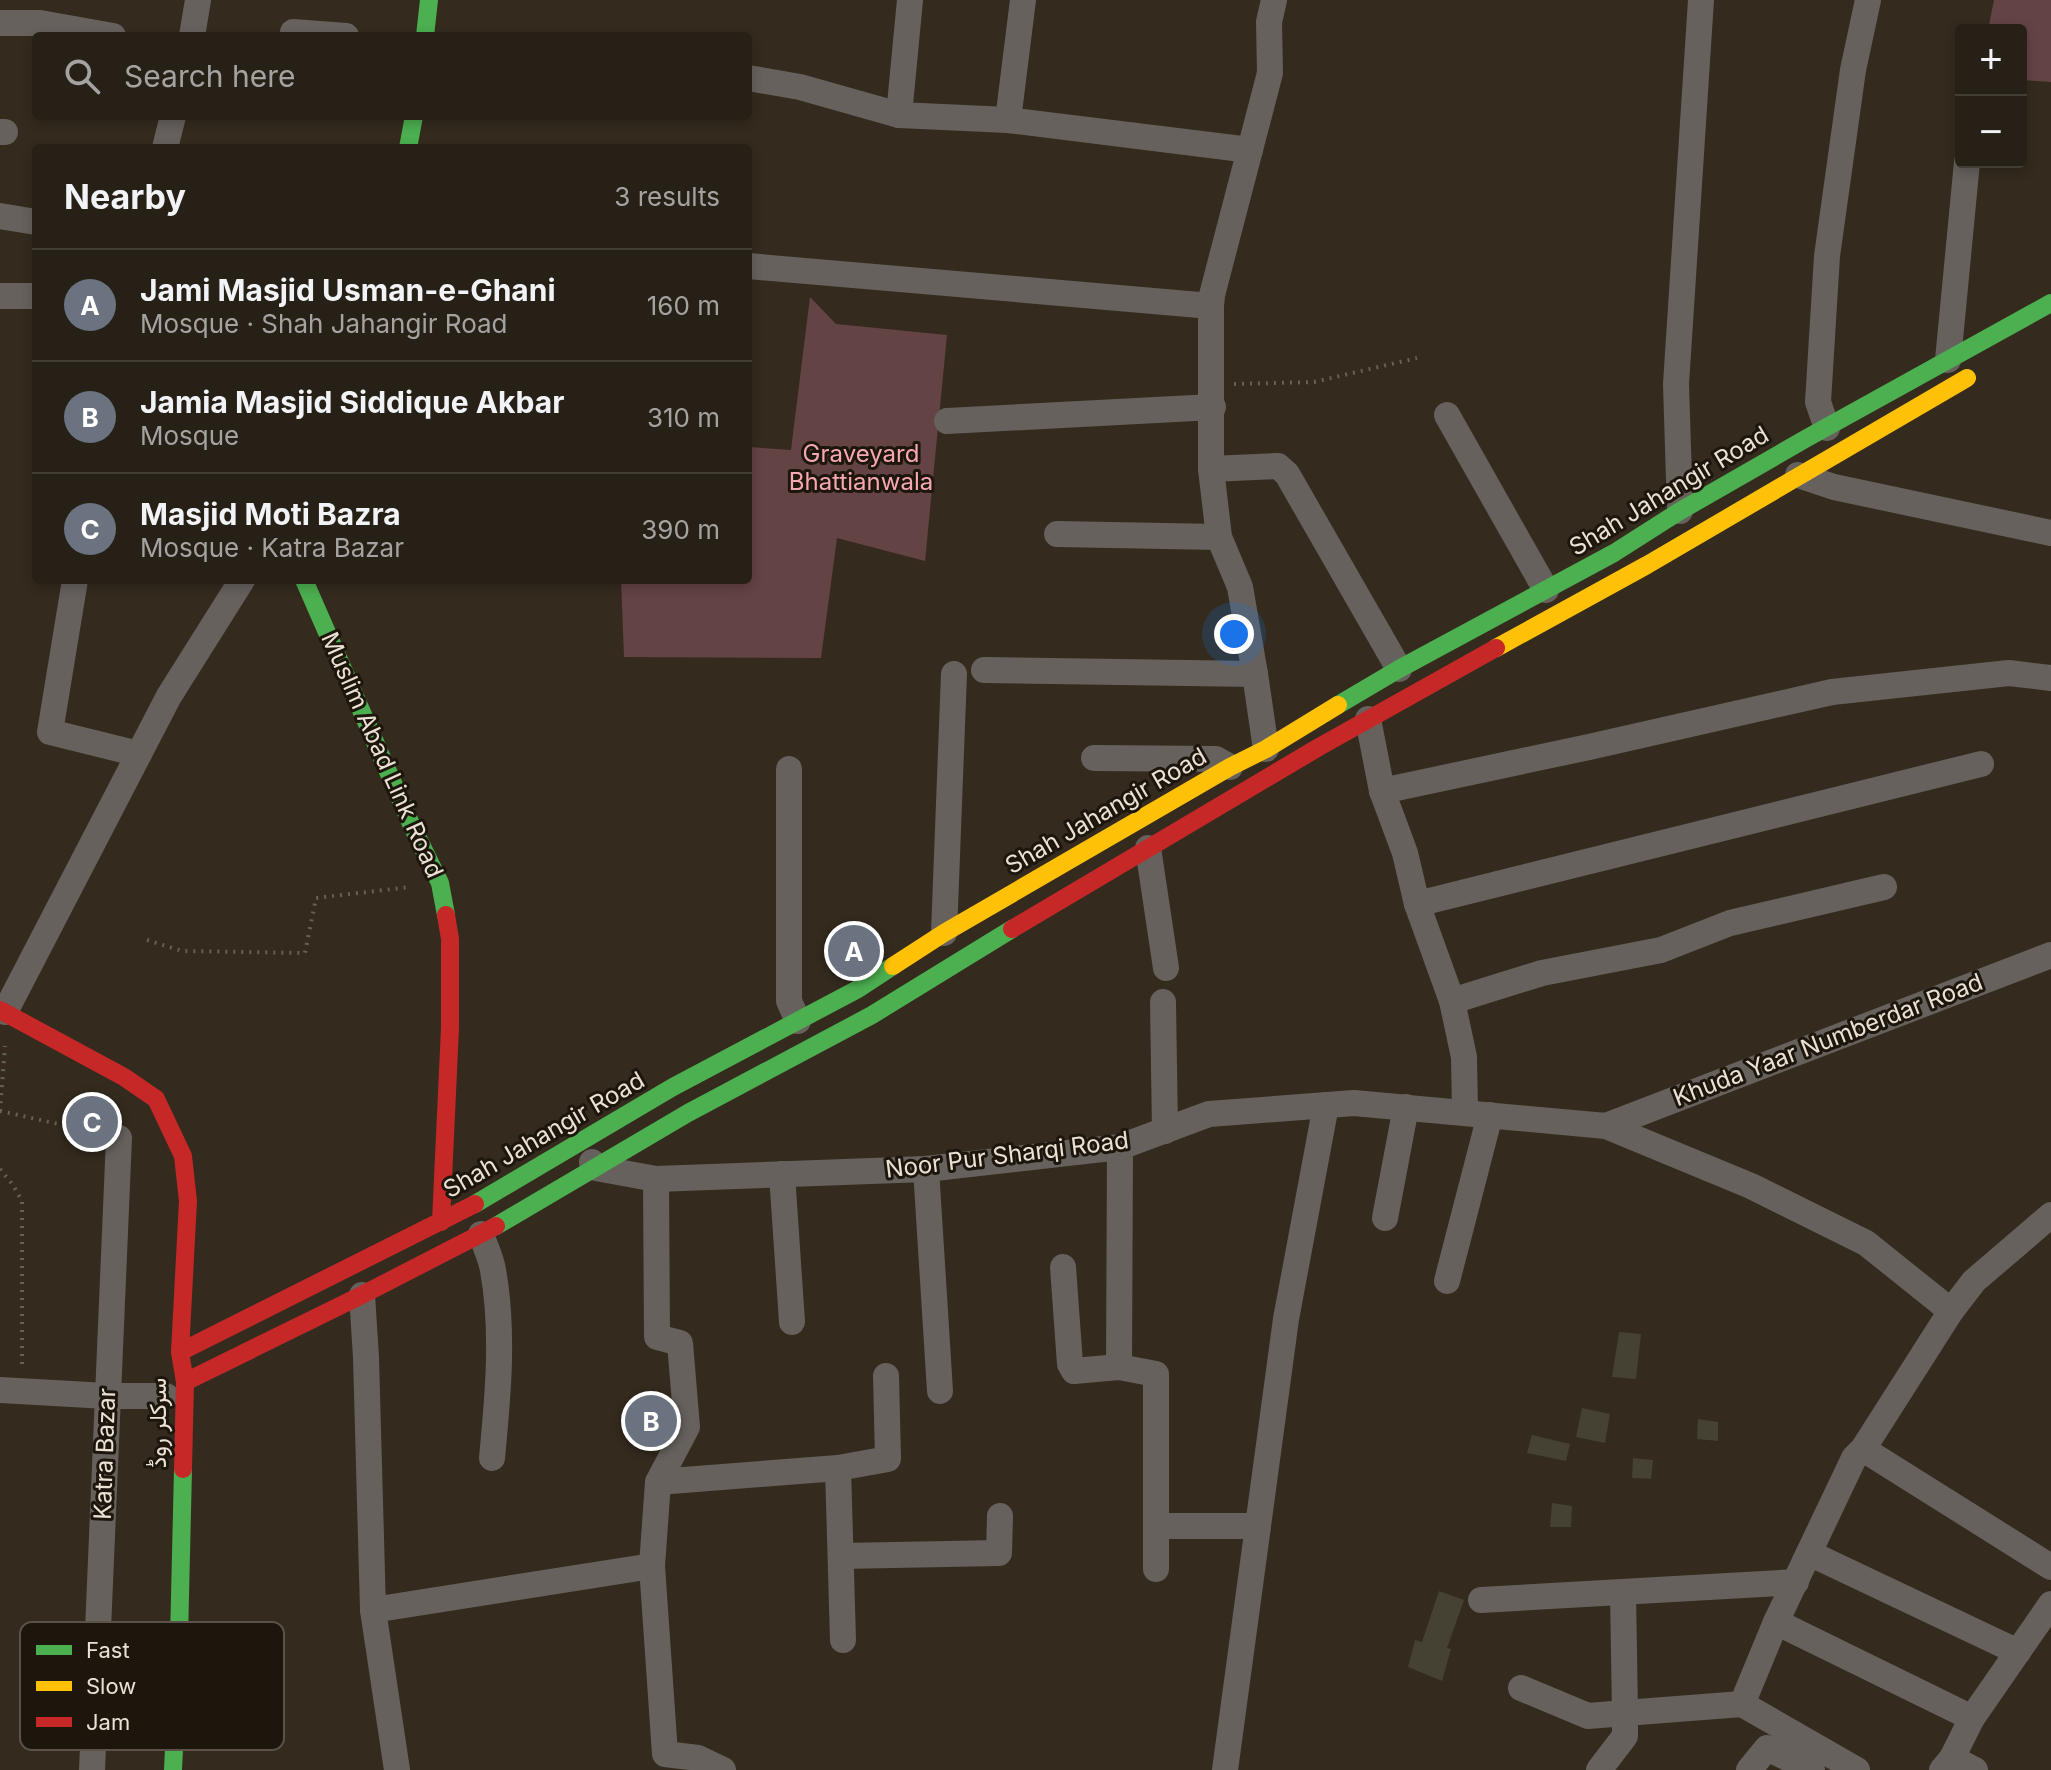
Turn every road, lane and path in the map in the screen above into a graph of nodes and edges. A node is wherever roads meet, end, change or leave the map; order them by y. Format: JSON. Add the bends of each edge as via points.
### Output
{"nodes":[{"id":1,"x":198,"y":0,"type":"edge"},
{"id":2,"x":429,"y":0,"type":"edge"},
{"id":3,"x":910,"y":0,"type":"edge"},
{"id":4,"x":1023,"y":0,"type":"edge"},
{"id":5,"x":1274,"y":0,"type":"edge"},
{"id":6,"x":1701,"y":0,"type":"edge"},
{"id":7,"x":1868,"y":0,"type":"edge"},
{"id":8,"x":41,"y":12,"type":"edge"},
{"id":9,"x":0,"y":23,"type":"edge"},
{"id":10,"x":101,"y":32,"type":"edge"},
{"id":11,"x":193,"y":32,"type":"edge"},
{"id":12,"x":425,"y":32,"type":"edge"},
{"id":13,"x":752,"y":79,"type":"edge"},
{"id":14,"x":899,"y":115,"type":"junction"},
{"id":15,"x":172,"y":120,"type":"edge"},
{"id":16,"x":413,"y":120,"type":"edge"},
{"id":17,"x":1008,"y":120,"type":"junction"},
{"id":18,"x":166,"y":144,"type":"edge"},
{"id":19,"x":409,"y":144,"type":"edge"},
{"id":20,"x":1250,"y":150,"type":"junction"},
{"id":21,"x":1966,"y":168,"type":"edge"},
{"id":22,"x":0,"y":216,"type":"edge"},
{"id":23,"x":32,"y":221,"type":"edge"},
{"id":24,"x":752,"y":266,"type":"edge"},
{"id":25,"x":0,"y":296,"type":"edge"},
{"id":26,"x":32,"y":296,"type":"edge"},
{"id":27,"x":2051,"y":303,"type":"edge"},
{"id":28,"x":1211,"y":306,"type":"junction"},
{"id":29,"x":1417,"y":358,"type":"dead end"},
{"id":30,"x":1948,"y":360,"type":"junction"},
{"id":31,"x":1984,"y":368,"type":"dead end"},
{"id":32,"x":1212,"y":396,"type":"junction"},
{"id":33,"x":1447,"y":415,"type":"dead end"},
{"id":34,"x":947,"y":421,"type":"dead end"},
{"id":35,"x":1827,"y":428,"type":"junction"},
{"id":36,"x":1211,"y":469,"type":"junction"},
{"id":37,"x":1798,"y":475,"type":"junction"},
{"id":38,"x":1680,"y":511,"type":"junction"},
{"id":39,"x":2051,"y":533,"type":"edge"},
{"id":40,"x":1057,"y":534,"type":"dead end"},
{"id":41,"x":1219,"y":537,"type":"junction"},
{"id":42,"x":74,"y":584,"type":"edge"},
{"id":43,"x":239,"y":584,"type":"edge"},
{"id":44,"x":306,"y":584,"type":"edge"},
{"id":45,"x":1546,"y":590,"type":"junction"},
{"id":46,"x":1399,"y":669,"type":"junction"},
{"id":47,"x":984,"y":670,"type":"dead end"},
{"id":48,"x":954,"y":674,"type":"dead end"},
{"id":49,"x":1255,"y":674,"type":"junction"},
{"id":50,"x":2051,"y":678,"type":"edge"},
{"id":51,"x":1368,"y":719,"type":"junction"},
{"id":52,"x":1266,"y":749,"type":"junction"},
{"id":53,"x":139,"y":754,"type":"junction"},
{"id":54,"x":1094,"y":758,"type":"dead end"},
{"id":55,"x":1981,"y":764,"type":"dead end"},
{"id":56,"x":1230,"y":767,"type":"junction"},
{"id":57,"x":789,"y":769,"type":"dead end"},
{"id":58,"x":1382,"y":791,"type":"junction"},
{"id":59,"x":1148,"y":848,"type":"junction"},
{"id":60,"x":440,"y":883,"type":"junction"},
{"id":61,"x":1884,"y":887,"type":"dead end"},
{"id":62,"x":1417,"y":904,"type":"junction"},
{"id":63,"x":944,"y":933,"type":"junction"},
{"id":64,"x":147,"y":940,"type":"dead end"},
{"id":65,"x":2051,"y":955,"type":"edge"},
{"id":66,"x":1166,"y":968,"type":"dead end"},
{"id":67,"x":1452,"y":1001,"type":"junction"},
{"id":68,"x":1163,"y":1002,"type":"dead end"},
{"id":69,"x":2,"y":1011,"type":"edge"},
{"id":70,"x":798,"y":1021,"type":"junction"},
{"id":71,"x":2,"y":1073,"type":"edge"},
{"id":72,"x":1326,"y":1105,"type":"junction"},
{"id":73,"x":1406,"y":1107,"type":"junction"},
{"id":74,"x":0,"y":1111,"type":"edge"},
{"id":75,"x":1478,"y":1114,"type":"junction"},
{"id":76,"x":1606,"y":1126,"type":"junction"},
{"id":77,"x":1165,"y":1131,"type":"junction"},
{"id":78,"x":119,"y":1138,"type":"joint"},
{"id":79,"x":578,"y":1144,"type":"junction"},
{"id":80,"x":1120,"y":1147,"type":"junction"},
{"id":81,"x":596,"y":1168,"type":"junction"},
{"id":82,"x":0,"y":1169,"type":"edge"},
{"id":83,"x":926,"y":1169,"type":"junction"},
{"id":84,"x":782,"y":1174,"type":"junction"},
{"id":85,"x":656,"y":1179,"type":"junction"},
{"id":86,"x":2051,"y":1215,"type":"edge"},
{"id":87,"x":1385,"y":1218,"type":"dead end"},
{"id":88,"x":441,"y":1222,"type":"junction"},
{"id":89,"x":481,"y":1234,"type":"junction"},
{"id":90,"x":1063,"y":1267,"type":"dead end"},
{"id":91,"x":1447,"y":1281,"type":"dead end"},
{"id":92,"x":362,"y":1295,"type":"junction"},
{"id":93,"x":1951,"y":1311,"type":"junction"},
{"id":94,"x":792,"y":1322,"type":"dead end"},
{"id":95,"x":180,"y":1352,"type":"junction"},
{"id":96,"x":1119,"y":1367,"type":"junction"},
{"id":97,"x":886,"y":1376,"type":"dead end"},
{"id":98,"x":11,"y":1391,"type":"edge"},
{"id":99,"x":940,"y":1391,"type":"dead end"},
{"id":100,"x":172,"y":1395,"type":"junction"},
{"id":101,"x":107,"y":1396,"type":"junction"},
{"id":102,"x":1863,"y":1449,"type":"junction"},
{"id":103,"x":492,"y":1458,"type":"dead end"},
{"id":104,"x":838,"y":1468,"type":"junction"},
{"id":105,"x":658,"y":1482,"type":"junction"},
{"id":106,"x":1000,"y":1516,"type":"dead end"},
{"id":107,"x":1157,"y":1526,"type":"junction"},
{"id":108,"x":1258,"y":1526,"type":"junction"},
{"id":109,"x":1809,"y":1553,"type":"junction"},
{"id":110,"x":841,"y":1556,"type":"junction"},
{"id":111,"x":652,"y":1566,"type":"junction"},
{"id":112,"x":2051,"y":1567,"type":"edge"},
{"id":113,"x":1156,"y":1569,"type":"dead end"},
{"id":114,"x":1796,"y":1582,"type":"junction"},
{"id":115,"x":1623,"y":1592,"type":"junction"},
{"id":116,"x":1481,"y":1600,"type":"dead end"},
{"id":117,"x":2051,"y":1605,"type":"edge"},
{"id":118,"x":373,"y":1610,"type":"junction"},
{"id":119,"x":98,"y":1622,"type":"edge"},
{"id":120,"x":179,"y":1622,"type":"edge"},
{"id":121,"x":1776,"y":1622,"type":"junction"},
{"id":122,"x":843,"y":1640,"type":"dead end"},
{"id":123,"x":2018,"y":1652,"type":"junction"},
{"id":124,"x":1521,"y":1688,"type":"dead end"},
{"id":125,"x":1742,"y":1704,"type":"junction"},
{"id":126,"x":1625,"y":1713,"type":"junction"},
{"id":127,"x":1972,"y":1718,"type":"junction"},
{"id":128,"x":1772,"y":1736,"type":"junction"},
{"id":129,"x":93,"y":1750,"type":"edge"},
{"id":130,"x":174,"y":1750,"type":"edge"},
{"id":131,"x":1956,"y":1766,"type":"edge"},
{"id":132,"x":92,"y":1770,"type":"edge"},
{"id":133,"x":173,"y":1770,"type":"edge"},
{"id":134,"x":397,"y":1770,"type":"edge"},
{"id":135,"x":723,"y":1770,"type":"edge"},
{"id":136,"x":1225,"y":1770,"type":"edge"},
{"id":137,"x":1599,"y":1770,"type":"edge"},
{"id":138,"x":1749,"y":1770,"type":"edge"},
{"id":139,"x":1812,"y":1770,"type":"edge"},
{"id":140,"x":1857,"y":1770,"type":"edge"}],
"edges":[{"from":1,"to":11,"type":"street"},
{"from":2,"to":12,"type":"street"},
{"from":3,"to":14,"type":"street"},
{"from":4,"to":17,"type":"street"},
{"from":5,"to":20,"type":"street","via":[[1270,73]]},
{"from":6,"to":38,"type":"street","via":[[1676,384]]},
{"from":7,"to":35,"type":"street","via":[[1827,256],[1818,402]]},
{"from":8,"to":9,"type":"street"},
{"from":8,"to":10,"type":"street"},
{"from":13,"to":14,"type":"street"},
{"from":14,"to":17,"type":"street"},
{"from":15,"to":18,"type":"street"},
{"from":16,"to":19,"type":"street"},
{"from":17,"to":20,"type":"street"},
{"from":20,"to":28,"type":"street"},
{"from":21,"to":30,"type":"street"},
{"from":22,"to":23,"type":"street"},
{"from":24,"to":28,"type":"street"},
{"from":25,"to":26,"type":"street"},
{"from":27,"to":30,"type":"street","name":"Shah Jahangir Road"},
{"from":28,"to":32,"type":"street"},
{"from":29,"to":32,"type":"path","via":[[1314,382]]},
{"from":30,"to":35,"type":"street","name":"Shah Jahangir Road"},
{"from":31,"to":37,"type":"street","name":"Shah Jahangir Road"},
{"from":32,"to":34,"type":"street"},
{"from":32,"to":36,"type":"street"},
{"from":33,"to":45,"type":"street"},
{"from":35,"to":38,"type":"street","name":"Shah Jahangir Road"},
{"from":36,"to":41,"type":"street"},
{"from":36,"to":46,"type":"street","via":[[1278,466],[1287,474]]},
{"from":37,"to":39,"type":"street"},
{"from":37,"to":51,"type":"street","name":"Shah Jahangir Road"},
{"from":38,"to":45,"type":"street","name":"Shah Jahangir Road"},
{"from":40,"to":41,"type":"street"},
{"from":41,"to":49,"type":"street","via":[[1240,587]]},
{"from":42,"to":53,"type":"street","via":[[50,732]]},
{"from":43,"to":53,"type":"street"},
{"from":44,"to":60,"type":"street","name":"Muslim Abad Link Road"},
{"from":45,"to":46,"type":"street","name":"Shah Jahangir Road"},
{"from":46,"to":52,"type":"street","name":"Shah Jahangir Road"},
{"from":47,"to":49,"type":"street"},
{"from":48,"to":63,"type":"street"},
{"from":49,"to":52,"type":"street"},
{"from":50,"to":58,"type":"street","via":[[2009,673],[1832,692]]},
{"from":51,"to":58,"type":"street"},
{"from":51,"to":59,"type":"street","name":"Shah Jahangir Road"},
{"from":52,"to":56,"type":"street","name":"Shah Jahangir Road"},
{"from":53,"to":69,"type":"street"},
{"from":54,"to":56,"type":"street","via":[[1216,759]]},
{"from":55,"to":62,"type":"street"},
{"from":56,"to":63,"type":"street","name":"Shah Jahangir Road"},
{"from":57,"to":70,"type":"street","via":[[789,1001]]},
{"from":58,"to":62,"type":"street"},
{"from":59,"to":66,"type":"street"},
{"from":59,"to":81,"type":"street","name":"Shah Jahangir Road","via":[[872,1015]]},
{"from":60,"to":64,"type":"path","via":[[316,898],[305,953],[182,951]]},
{"from":60,"to":88,"type":"street","name":"Muslim Abad Link Road","via":[[450,939]]},
{"from":61,"to":67,"type":"street","via":[[1730,923],[1661,950],[1542,973]]},
{"from":62,"to":67,"type":"street"},
{"from":63,"to":70,"type":"street","name":"Shah Jahangir Road"},
{"from":65,"to":76,"type":"street","name":"Khuda Yaar Numberdar Road"},
{"from":67,"to":75,"type":"street"},
{"from":68,"to":77,"type":"street"},
{"from":69,"to":71,"type":"path"},
{"from":69,"to":95,"type":"street","name":"سرکلر روڈ","via":[[156,1099],[183,1156],[188,1201]]},
{"from":70,"to":79,"type":"street","name":"Shah Jahangir Road"},
{"from":71,"to":74,"type":"path"},
{"from":72,"to":73,"type":"street","name":"Noor Pur Sharqi Road"},
{"from":72,"to":77,"type":"street","name":"Noor Pur Sharqi Road","via":[[1209,1114]]},
{"from":72,"to":108,"type":"street","via":[[1286,1319]]},
{"from":73,"to":75,"type":"street","name":"Noor Pur Sharqi Road"},
{"from":73,"to":87,"type":"street"},
{"from":74,"to":78,"type":"path"},
{"from":75,"to":76,"type":"street","name":"Noor Pur Sharqi Road"},
{"from":75,"to":91,"type":"street"},
{"from":76,"to":93,"type":"street","via":[[1751,1186],[1866,1243]]},
{"from":77,"to":80,"type":"street","name":"Noor Pur Sharqi Road"},
{"from":78,"to":101,"type":"street","name":"Katra Bazar"},
{"from":79,"to":81,"type":"street"},
{"from":79,"to":88,"type":"street","name":"Shah Jahangir Road"},
{"from":80,"to":83,"type":"street","name":"Noor Pur Sharqi Road"},
{"from":80,"to":96,"type":"street"},
{"from":81,"to":85,"type":"street","name":"Noor Pur Sharqi Road"},
{"from":81,"to":89,"type":"street","name":"Shah Jahangir Road"},
{"from":82,"to":98,"type":"path","via":[[22,1201]]},
{"from":83,"to":84,"type":"street","name":"Noor Pur Sharqi Road"},
{"from":83,"to":99,"type":"street"},
{"from":84,"to":85,"type":"street","name":"Noor Pur Sharqi Road"},
{"from":84,"to":94,"type":"street"},
{"from":85,"to":105,"type":"street","via":[[657,1337],[680,1343],[687,1427]]},
{"from":86,"to":93,"type":"street","via":[[1974,1281]]},
{"from":88,"to":95,"type":"street","name":"Shah Jahangir Road"},
{"from":89,"to":92,"type":"street","name":"Shah Jahangir Road"},
{"from":89,"to":103,"type":"street","via":[[493,1267],[498,1322]]},
{"from":90,"to":96,"type":"street","via":[[1070,1364],[1074,1371]]},
{"from":92,"to":100,"type":"street","name":"Shah Jahangir Road"},
{"from":92,"to":118,"type":"street"},
{"from":93,"to":102,"type":"street"},
{"from":95,"to":100,"type":"street","name":"سرکلر روڈ"},
{"from":96,"to":107,"type":"street","via":[[1156,1374]]},
{"from":97,"to":104,"type":"street","via":[[888,1459]]},
{"from":98,"to":101,"type":"street"},
{"from":100,"to":101,"type":"street"},
{"from":100,"to":120,"type":"street","name":"سرکلر روڈ"},
{"from":101,"to":119,"type":"street","name":"Katra Bazar"},
{"from":102,"to":109,"type":"street"},
{"from":102,"to":112,"type":"street"},
{"from":104,"to":105,"type":"street"},
{"from":104,"to":110,"type":"street"},
{"from":105,"to":111,"type":"street"},
{"from":106,"to":110,"type":"street","via":[[999,1553]]},
{"from":107,"to":108,"type":"street"},
{"from":107,"to":113,"type":"street"},
{"from":108,"to":136,"type":"street"},
{"from":109,"to":114,"type":"street"},
{"from":109,"to":123,"type":"street"},
{"from":110,"to":122,"type":"street"},
{"from":111,"to":118,"type":"street"},
{"from":111,"to":135,"type":"street","via":[[665,1754],[698,1758]]},
{"from":114,"to":115,"type":"street"},
{"from":114,"to":121,"type":"street"},
{"from":115,"to":116,"type":"street"},
{"from":115,"to":126,"type":"street"},
{"from":117,"to":123,"type":"street"},
{"from":118,"to":134,"type":"street"},
{"from":121,"to":125,"type":"street"},
{"from":121,"to":127,"type":"street"},
{"from":123,"to":127,"type":"street"},
{"from":124,"to":126,"type":"street","via":[[1588,1716]]},
{"from":125,"to":126,"type":"street"},
{"from":125,"to":128,"type":"street"},
{"from":126,"to":137,"type":"street","via":[[1625,1736]]},
{"from":127,"to":131,"type":"street"},
{"from":128,"to":138,"type":"street"},
{"from":128,"to":139,"type":"street"},
{"from":128,"to":140,"type":"street"},
{"from":129,"to":132,"type":"street","name":"Katra Bazar"},
{"from":130,"to":133,"type":"street","name":"سرکلر روڈ"}]}
